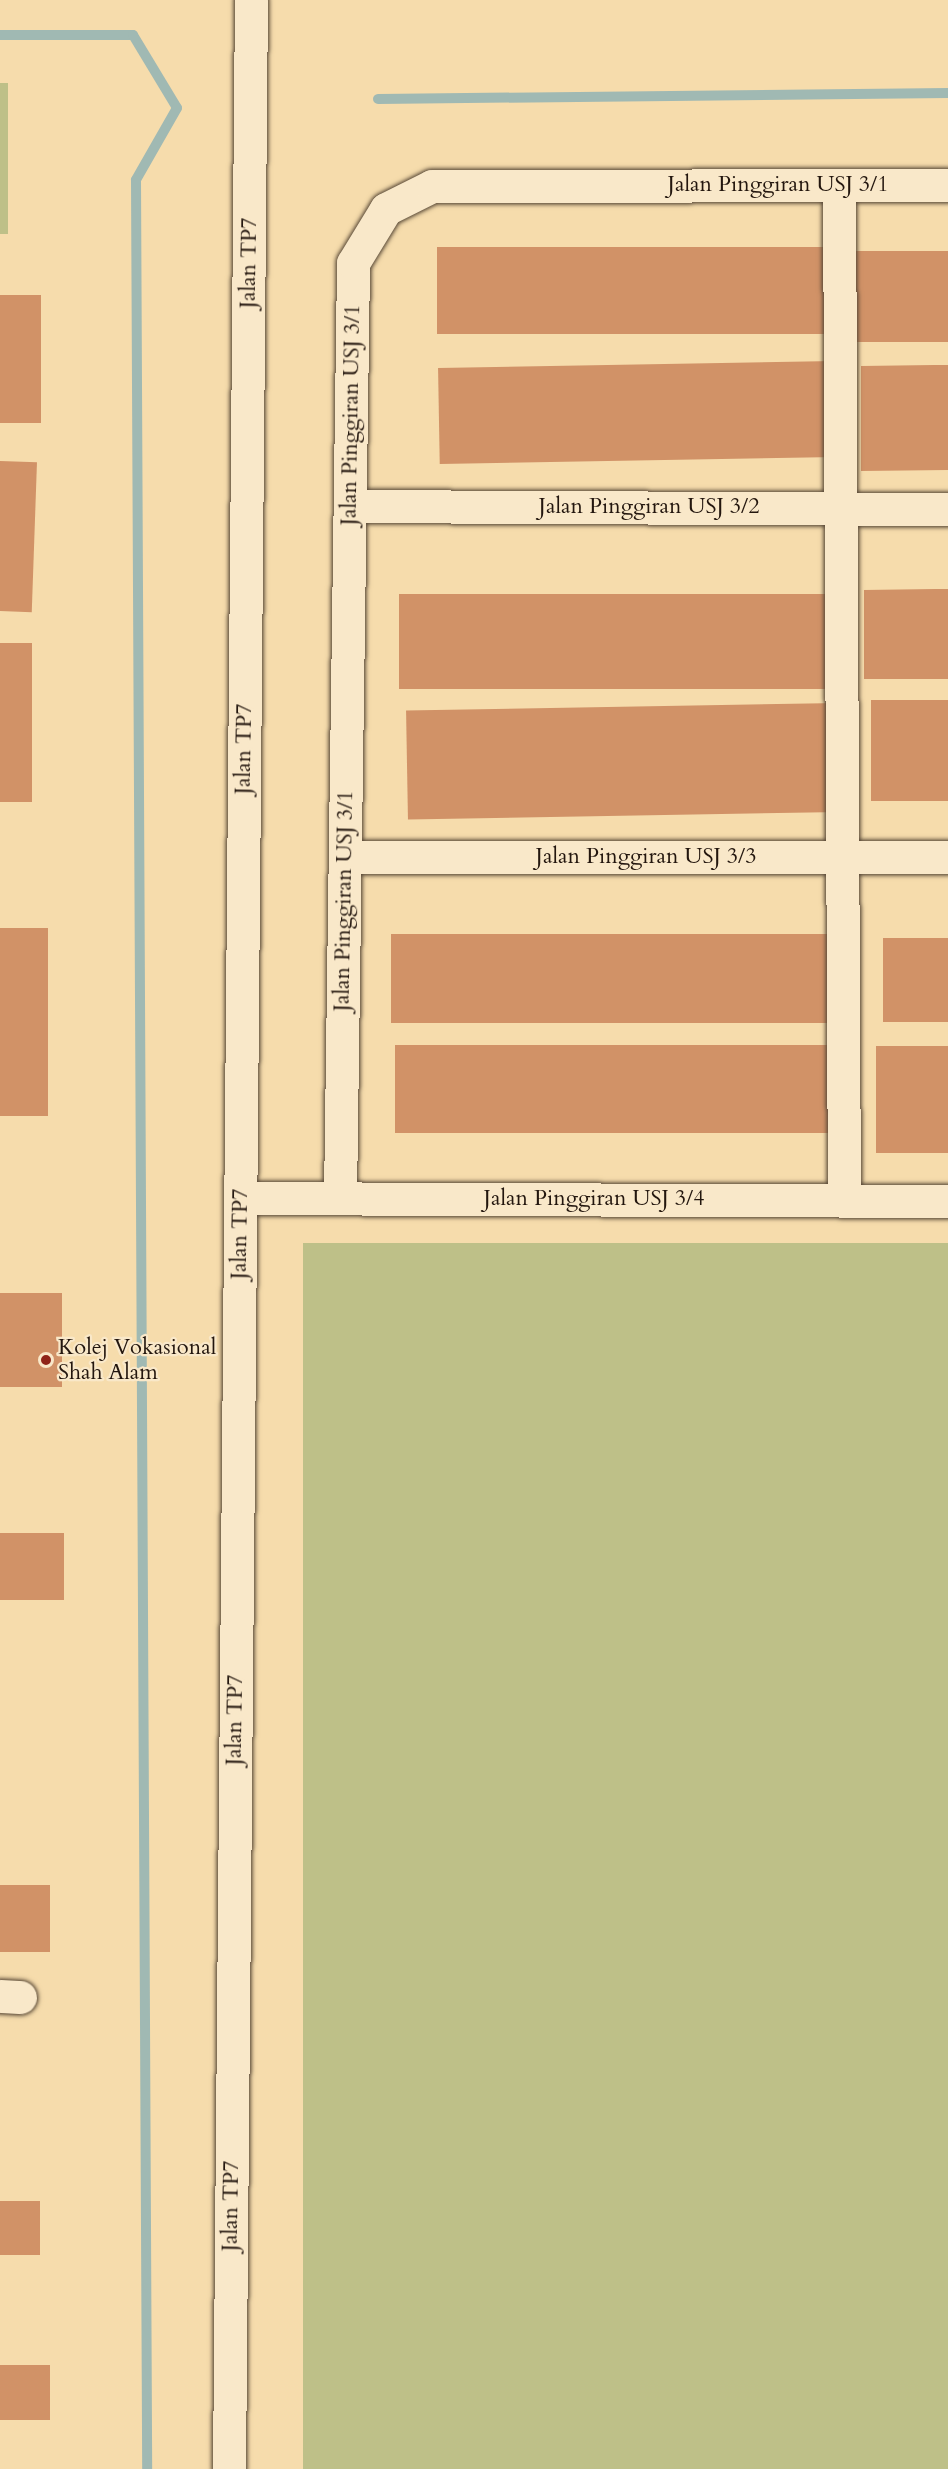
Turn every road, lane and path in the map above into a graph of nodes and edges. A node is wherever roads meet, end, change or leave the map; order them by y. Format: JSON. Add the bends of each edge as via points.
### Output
{"nodes":[{"id":1,"x":251,"y":0,"type":"edge"},
{"id":2,"x":948,"y":185,"type":"edge"},
{"id":3,"x":839,"y":186,"type":"junction"},
{"id":4,"x":350,"y":506,"type":"junction"},
{"id":5,"x":842,"y":508,"type":"junction"},
{"id":6,"x":948,"y":508,"type":"edge"},
{"id":7,"x":844,"y":856,"type":"junction"},
{"id":8,"x":948,"y":856,"type":"edge"},
{"id":9,"x":345,"y":857,"type":"junction"},
{"id":10,"x":340,"y":1197,"type":"junction"},
{"id":11,"x":240,"y":1198,"type":"junction"},
{"id":12,"x":844,"y":1200,"type":"junction"},
{"id":13,"x":948,"y":1200,"type":"edge"},
{"id":14,"x":229,"y":2469,"type":"edge"}],
"edges":[{"from":1,"to":11,"type":"street","name":"Jalan TP7"},
{"from":2,"to":3,"type":"street","name":"Jalan Pinggiran USJ 3/1"},
{"from":3,"to":4,"type":"street","name":"Jalan Pinggiran USJ 3/1","via":[[432,186],[386,209],[353,263]]},
{"from":3,"to":5,"type":"street"},
{"from":4,"to":5,"type":"street","name":"Jalan Pinggiran USJ 3/2"},
{"from":4,"to":9,"type":"street","name":"Jalan Pinggiran USJ 3/1"},
{"from":5,"to":6,"type":"street","name":"Jalan Pinggiran USJ 3/2"},
{"from":5,"to":7,"type":"street"},
{"from":7,"to":8,"type":"street","name":"Jalan Pinggiran USJ 3/3"},
{"from":7,"to":9,"type":"street","name":"Jalan Pinggiran USJ 3/3"},
{"from":7,"to":12,"type":"street"},
{"from":9,"to":10,"type":"street","name":"Jalan Pinggiran USJ 3/1"},
{"from":10,"to":11,"type":"street","name":"Jalan Pinggiran USJ 3/4"},
{"from":10,"to":12,"type":"street","name":"Jalan Pinggiran USJ 3/4"},
{"from":11,"to":14,"type":"street","name":"Jalan TP7"},
{"from":12,"to":13,"type":"street","name":"Jalan Pinggiran USJ 3/4"}]}
